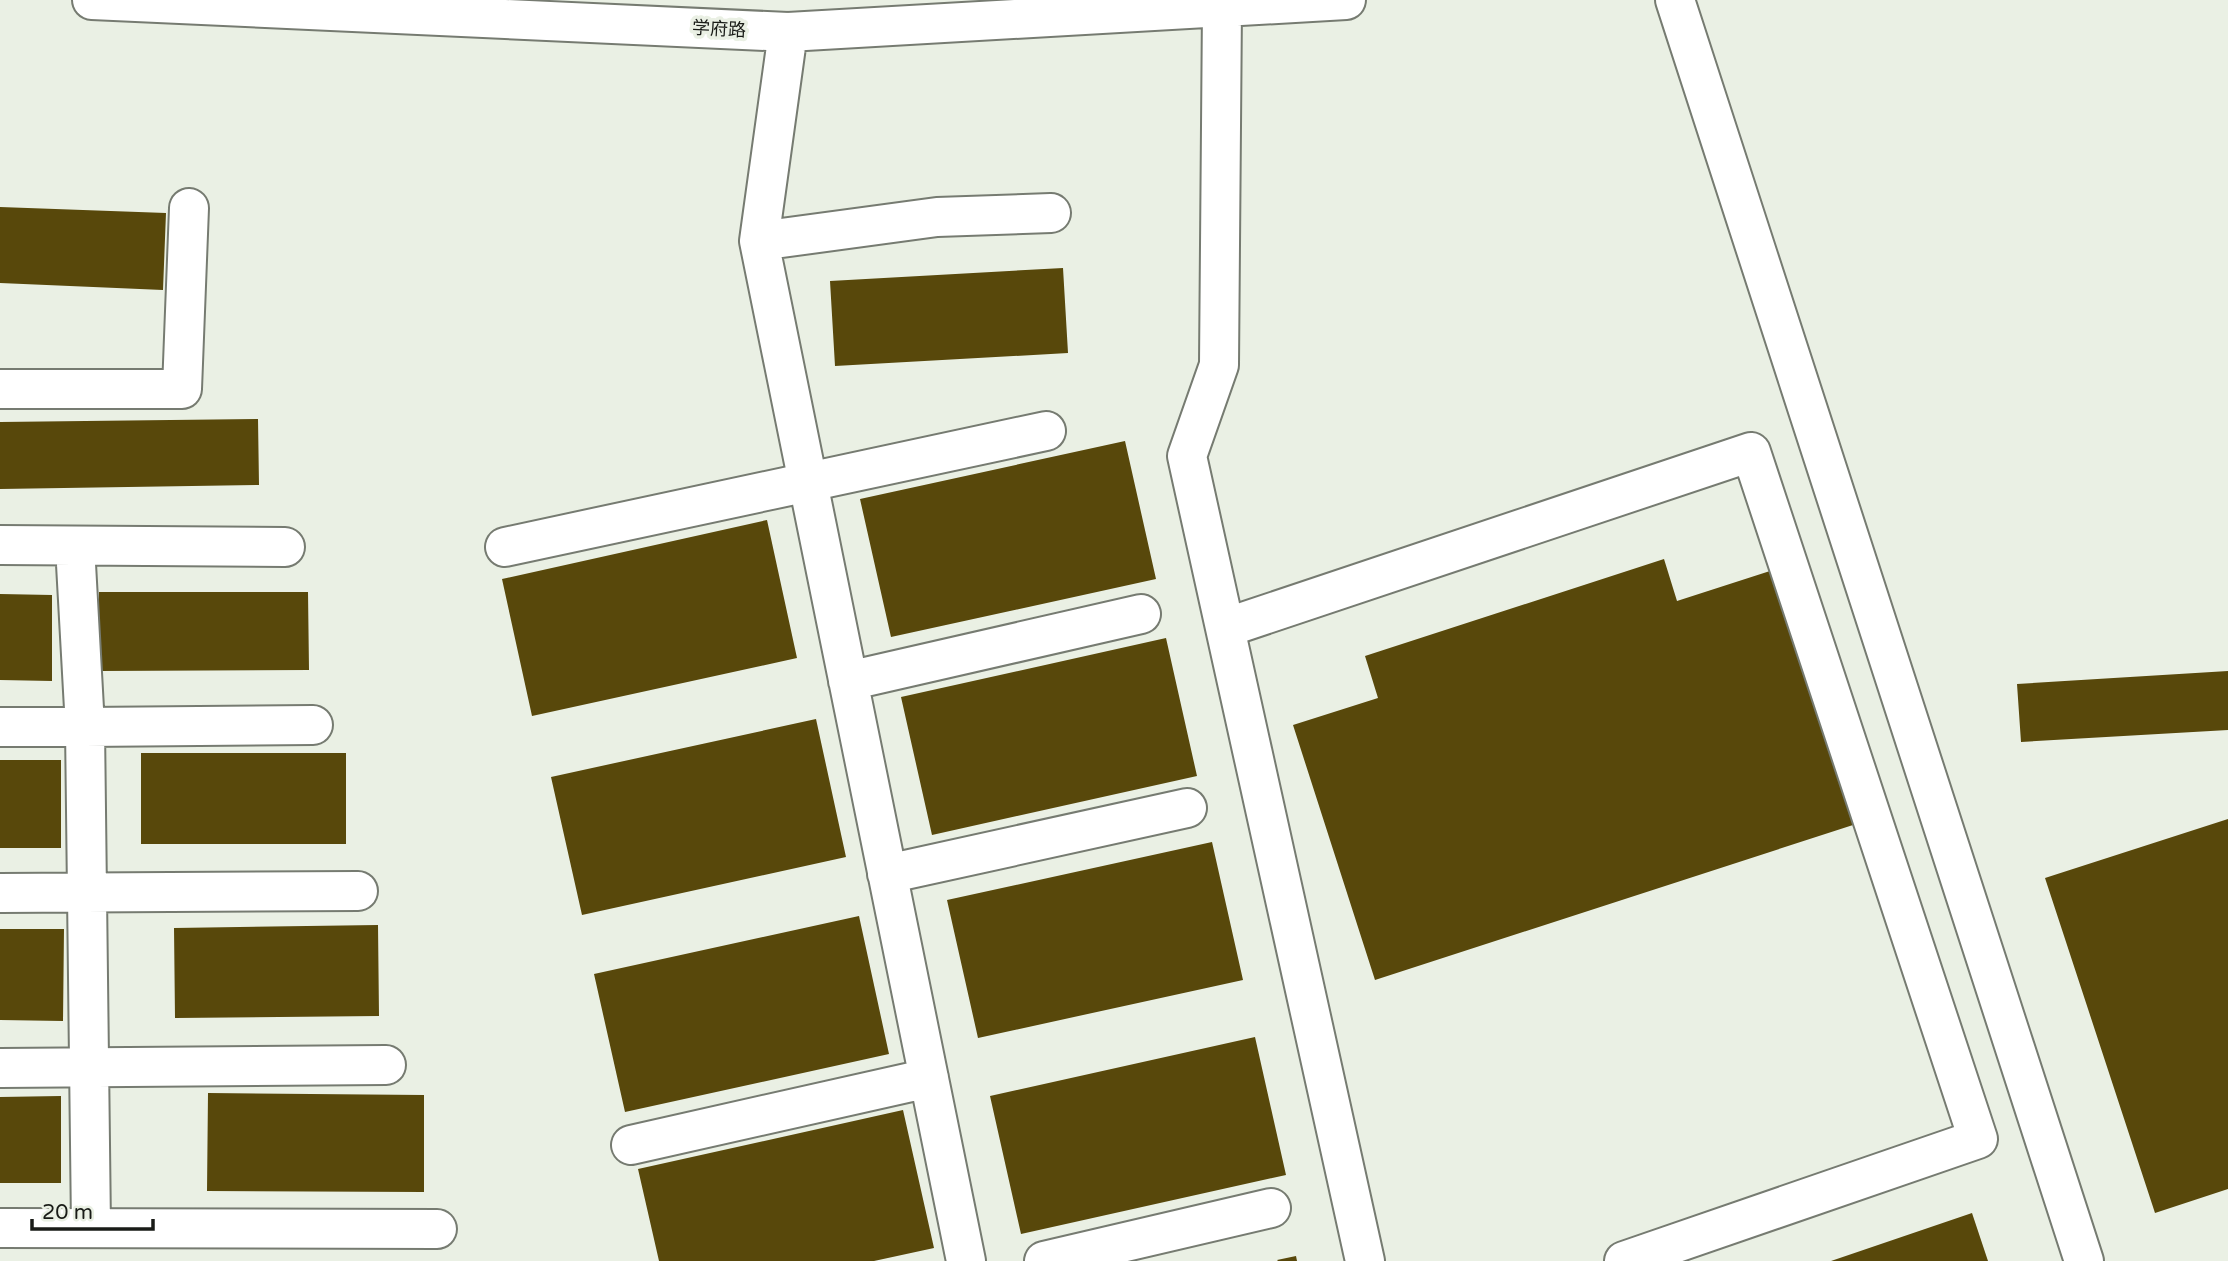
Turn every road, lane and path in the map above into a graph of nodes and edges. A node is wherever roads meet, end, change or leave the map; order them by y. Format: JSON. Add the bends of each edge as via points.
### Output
{"nodes":[{"id":1,"x":92,"y":0,"type":"edge"},
{"id":2,"x":1346,"y":0,"type":"edge"},
{"id":3,"x":1675,"y":0,"type":"edge"},
{"id":4,"x":1222,"y":7,"type":"junction"},
{"id":5,"x":788,"y":32,"type":"junction"},
{"id":6,"x":189,"y":208,"type":"dead end"},
{"id":7,"x":1051,"y":213,"type":"dead end"},
{"id":8,"x":759,"y":241,"type":"junction"},
{"id":9,"x":0,"y":389,"type":"edge"},
{"id":10,"x":1046,"y":431,"type":"dead end"},
{"id":11,"x":808,"y":484,"type":"junction"},
{"id":12,"x":0,"y":545,"type":"edge"},
{"id":13,"x":75,"y":546,"type":"junction"},
{"id":14,"x":285,"y":547,"type":"dead end"},
{"id":15,"x":505,"y":547,"type":"dead end"},
{"id":16,"x":1141,"y":614,"type":"dead end"},
{"id":17,"x":1225,"y":628,"type":"junction"},
{"id":18,"x":848,"y":681,"type":"junction"},
{"id":19,"x":313,"y":725,"type":"dead end"},
{"id":20,"x":0,"y":727,"type":"edge"},
{"id":21,"x":85,"y":727,"type":"junction"},
{"id":22,"x":1187,"y":808,"type":"dead end"},
{"id":23,"x":887,"y":874,"type":"junction"},
{"id":24,"x":358,"y":891,"type":"dead end"},
{"id":25,"x":0,"y":893,"type":"edge"},
{"id":26,"x":87,"y":893,"type":"junction"},
{"id":27,"x":386,"y":1065,"type":"dead end"},
{"id":28,"x":89,"y":1066,"type":"junction"},
{"id":29,"x":0,"y":1068,"type":"edge"},
{"id":30,"x":929,"y":1078,"type":"junction"},
{"id":31,"x":631,"y":1145,"type":"dead end"},
{"id":32,"x":1271,"y":1208,"type":"dead end"},
{"id":33,"x":92,"y":1227,"type":"junction"},
{"id":34,"x":0,"y":1228,"type":"edge"},
{"id":35,"x":437,"y":1229,"type":"dead end"},
{"id":36,"x":966,"y":1261,"type":"edge"},
{"id":37,"x":1044,"y":1261,"type":"edge"},
{"id":38,"x":1365,"y":1261,"type":"edge"},
{"id":39,"x":1624,"y":1261,"type":"edge"},
{"id":40,"x":2084,"y":1261,"type":"edge"}],
"edges":[{"from":1,"to":5,"type":"street","name":"学府路"},
{"from":2,"to":4,"type":"street","name":"学府路"},
{"from":3,"to":40,"type":"street"},
{"from":4,"to":5,"type":"street","name":"学府路"},
{"from":4,"to":17,"type":"street","via":[[1219,365],[1187,456]]},
{"from":5,"to":8,"type":"street"},
{"from":6,"to":9,"type":"street","via":[[183,389]]},
{"from":7,"to":8,"type":"street","via":[[937,217]]},
{"from":8,"to":11,"type":"street"},
{"from":10,"to":11,"type":"street"},
{"from":11,"to":15,"type":"street"},
{"from":11,"to":18,"type":"street"},
{"from":12,"to":13,"type":"street"},
{"from":13,"to":14,"type":"street"},
{"from":13,"to":21,"type":"street"},
{"from":16,"to":18,"type":"street"},
{"from":17,"to":38,"type":"street"},
{"from":17,"to":39,"type":"street","via":[[1751,452],[1978,1139]]},
{"from":18,"to":23,"type":"street"},
{"from":19,"to":21,"type":"street"},
{"from":20,"to":21,"type":"street"},
{"from":21,"to":26,"type":"street"},
{"from":22,"to":23,"type":"street"},
{"from":23,"to":30,"type":"street"},
{"from":24,"to":26,"type":"street"},
{"from":25,"to":26,"type":"street"},
{"from":26,"to":28,"type":"street"},
{"from":27,"to":28,"type":"street"},
{"from":28,"to":29,"type":"street"},
{"from":28,"to":33,"type":"street"},
{"from":30,"to":31,"type":"street"},
{"from":30,"to":36,"type":"street"},
{"from":32,"to":37,"type":"street"},
{"from":33,"to":34,"type":"street"},
{"from":33,"to":35,"type":"street"}]}
